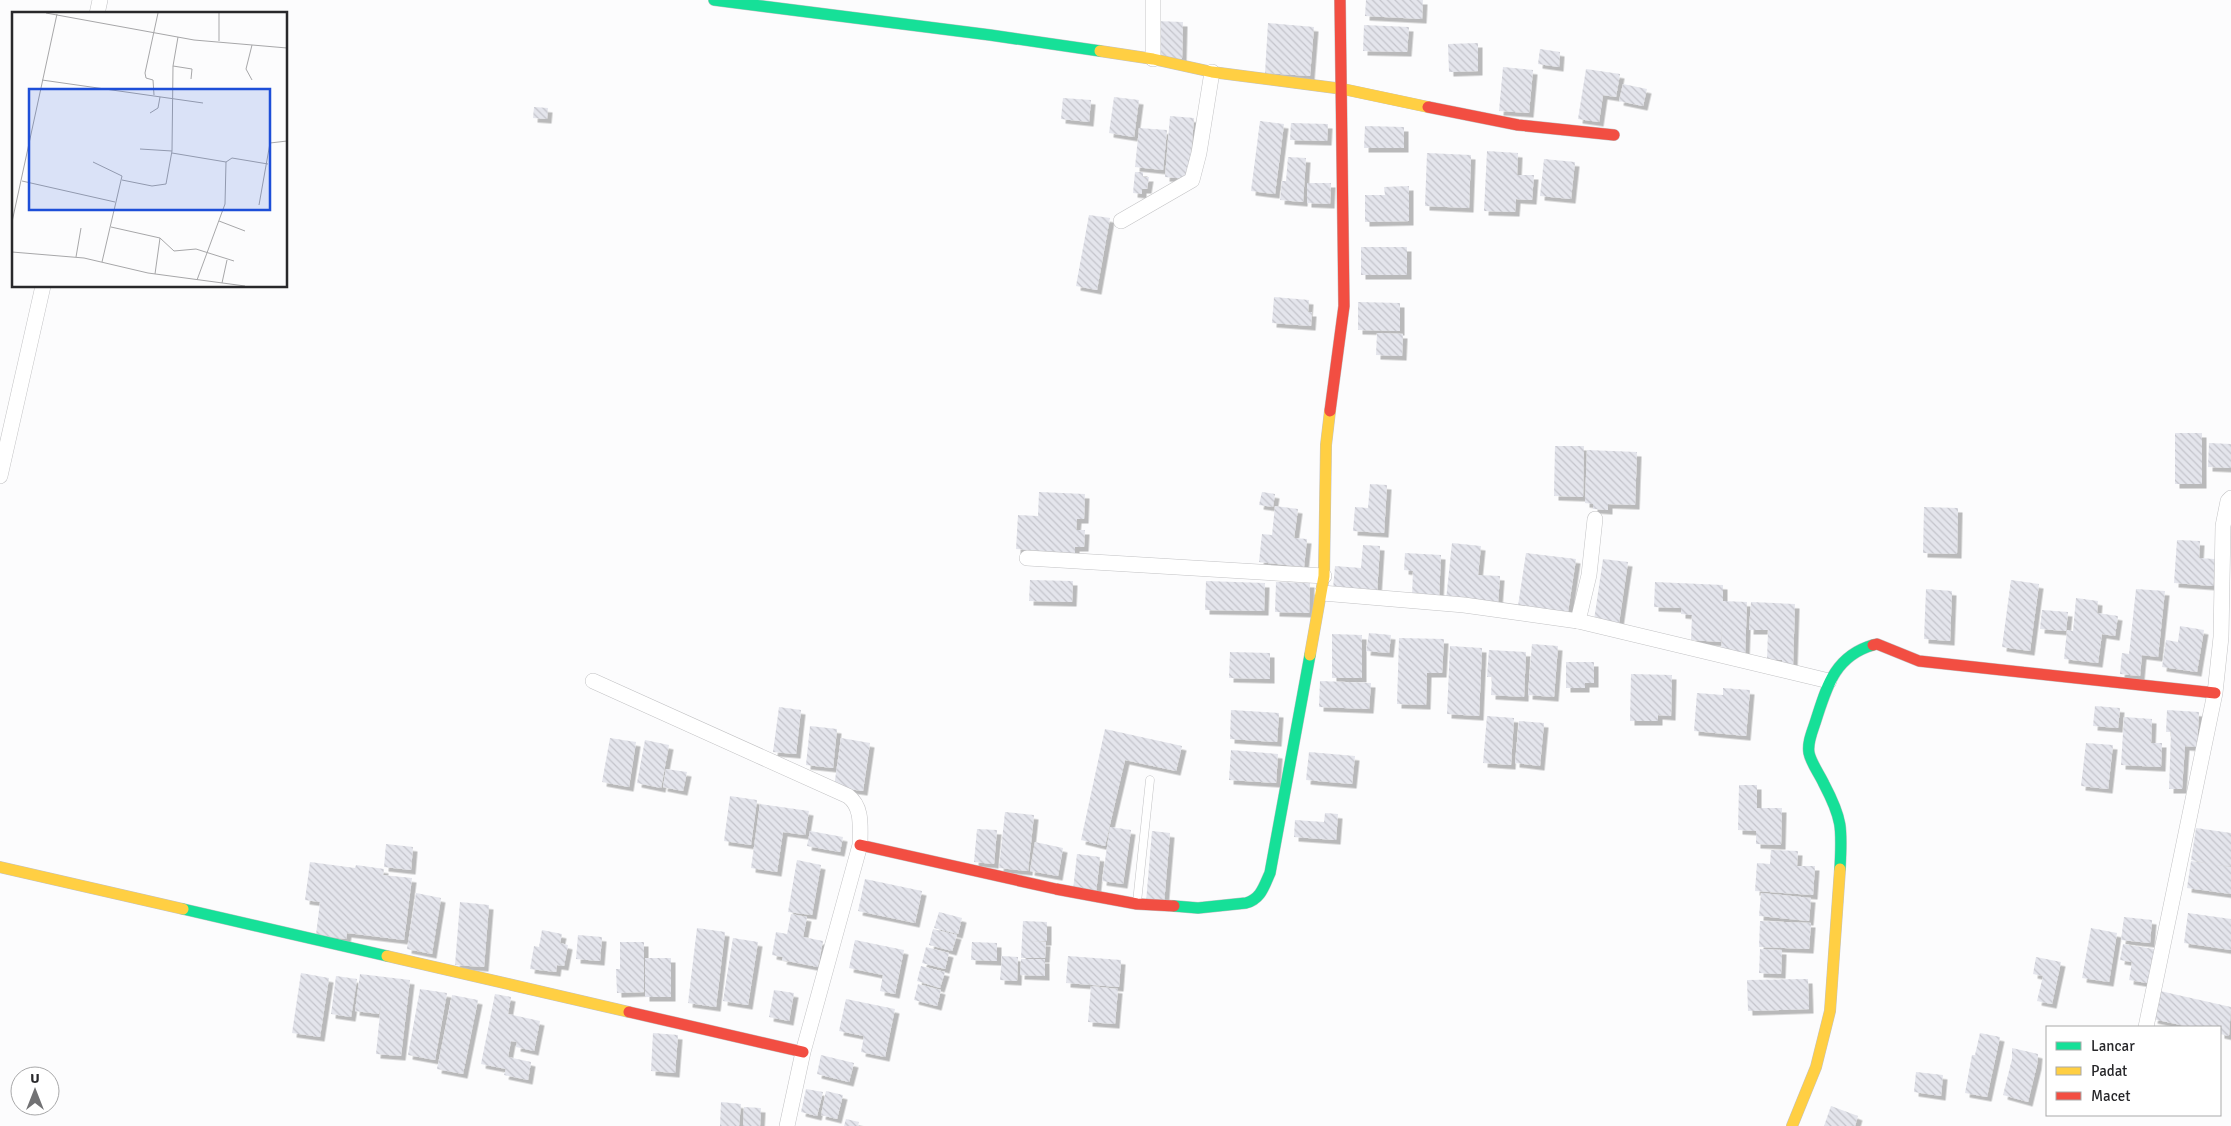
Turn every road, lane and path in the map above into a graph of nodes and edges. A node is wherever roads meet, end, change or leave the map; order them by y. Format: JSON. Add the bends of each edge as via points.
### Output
{"nodes":[{"id":1,"x":714,"y":0,"type":"edge"},
{"id":2,"x":1153,"y":0,"type":"edge"},
{"id":3,"x":1340,"y":0,"type":"edge"},
{"id":4,"x":1153,"y":59,"type":"junction"},
{"id":5,"x":1212,"y":72,"type":"junction"},
{"id":6,"x":1343,"y":89,"type":"junction"},
{"id":7,"x":1614,"y":134,"type":"dead end"},
{"id":8,"x":1121,"y":221,"type":"dead end"},
{"id":9,"x":42,"y":288,"type":"edge"},
{"id":10,"x":0,"y":476,"type":"edge"},
{"id":11,"x":2231,"y":498,"type":"edge"},
{"id":12,"x":1595,"y":519,"type":"dead end"},
{"id":13,"x":1027,"y":558,"type":"dead end"},
{"id":14,"x":1324,"y":576,"type":"junction"},
{"id":15,"x":1322,"y":593,"type":"junction"},
{"id":16,"x":1578,"y":621,"type":"junction"},
{"id":17,"x":593,"y":680,"type":"dead end"},
{"id":18,"x":1829,"y":680,"type":"junction"},
{"id":19,"x":2215,"y":693,"type":"junction"},
{"id":20,"x":1150,"y":780,"type":"dead end"},
{"id":21,"x":860,"y":845,"type":"junction"},
{"id":22,"x":0,"y":867,"type":"edge"},
{"id":23,"x":1137,"y":904,"type":"junction"},
{"id":24,"x":2146,"y":1026,"type":"edge"},
{"id":25,"x":803,"y":1052,"type":"junction"},
{"id":26,"x":787,"y":1126,"type":"edge"},
{"id":27,"x":1792,"y":1126,"type":"edge"}],
"edges":[{"from":1,"to":4,"type":"street"},
{"from":2,"to":4,"type":"street"},
{"from":3,"to":6,"type":"street"},
{"from":4,"to":5,"type":"street"},
{"from":5,"to":6,"type":"street"},
{"from":5,"to":8,"type":"street","via":[[1192,180]]},
{"from":6,"to":7,"type":"street","via":[[1518,125]]},
{"from":6,"to":14,"type":"street","via":[[1344,306],[1326,445]]},
{"from":9,"to":10,"type":"street"},
{"from":11,"to":19,"type":"street","via":[[2223,526],[2221,637]]},
{"from":12,"to":16,"type":"street","via":[[1589,575]]},
{"from":13,"to":14,"type":"street"},
{"from":14,"to":15,"type":"street"},
{"from":15,"to":16,"type":"street","via":[[1464,605]]},
{"from":15,"to":23,"type":"street","via":[[1270,874],[1260,893],[1246,903],[1198,908]]},
{"from":16,"to":18,"type":"street"},
{"from":17,"to":21,"type":"street","via":[[848,796],[859,810]]},
{"from":18,"to":19,"type":"street","via":[[1848,657],[1877,644],[1919,660]]},
{"from":18,"to":27,"type":"street","via":[[1809,741],[1809,754],[1835,805],[1842,835],[1830,1011],[1816,1067]]},
{"from":19,"to":24,"type":"street"},
{"from":20,"to":23,"type":"lane"},
{"from":21,"to":23,"type":"street"},
{"from":21,"to":25,"type":"street"},
{"from":22,"to":25,"type":"street"},
{"from":25,"to":26,"type":"street"}]}
